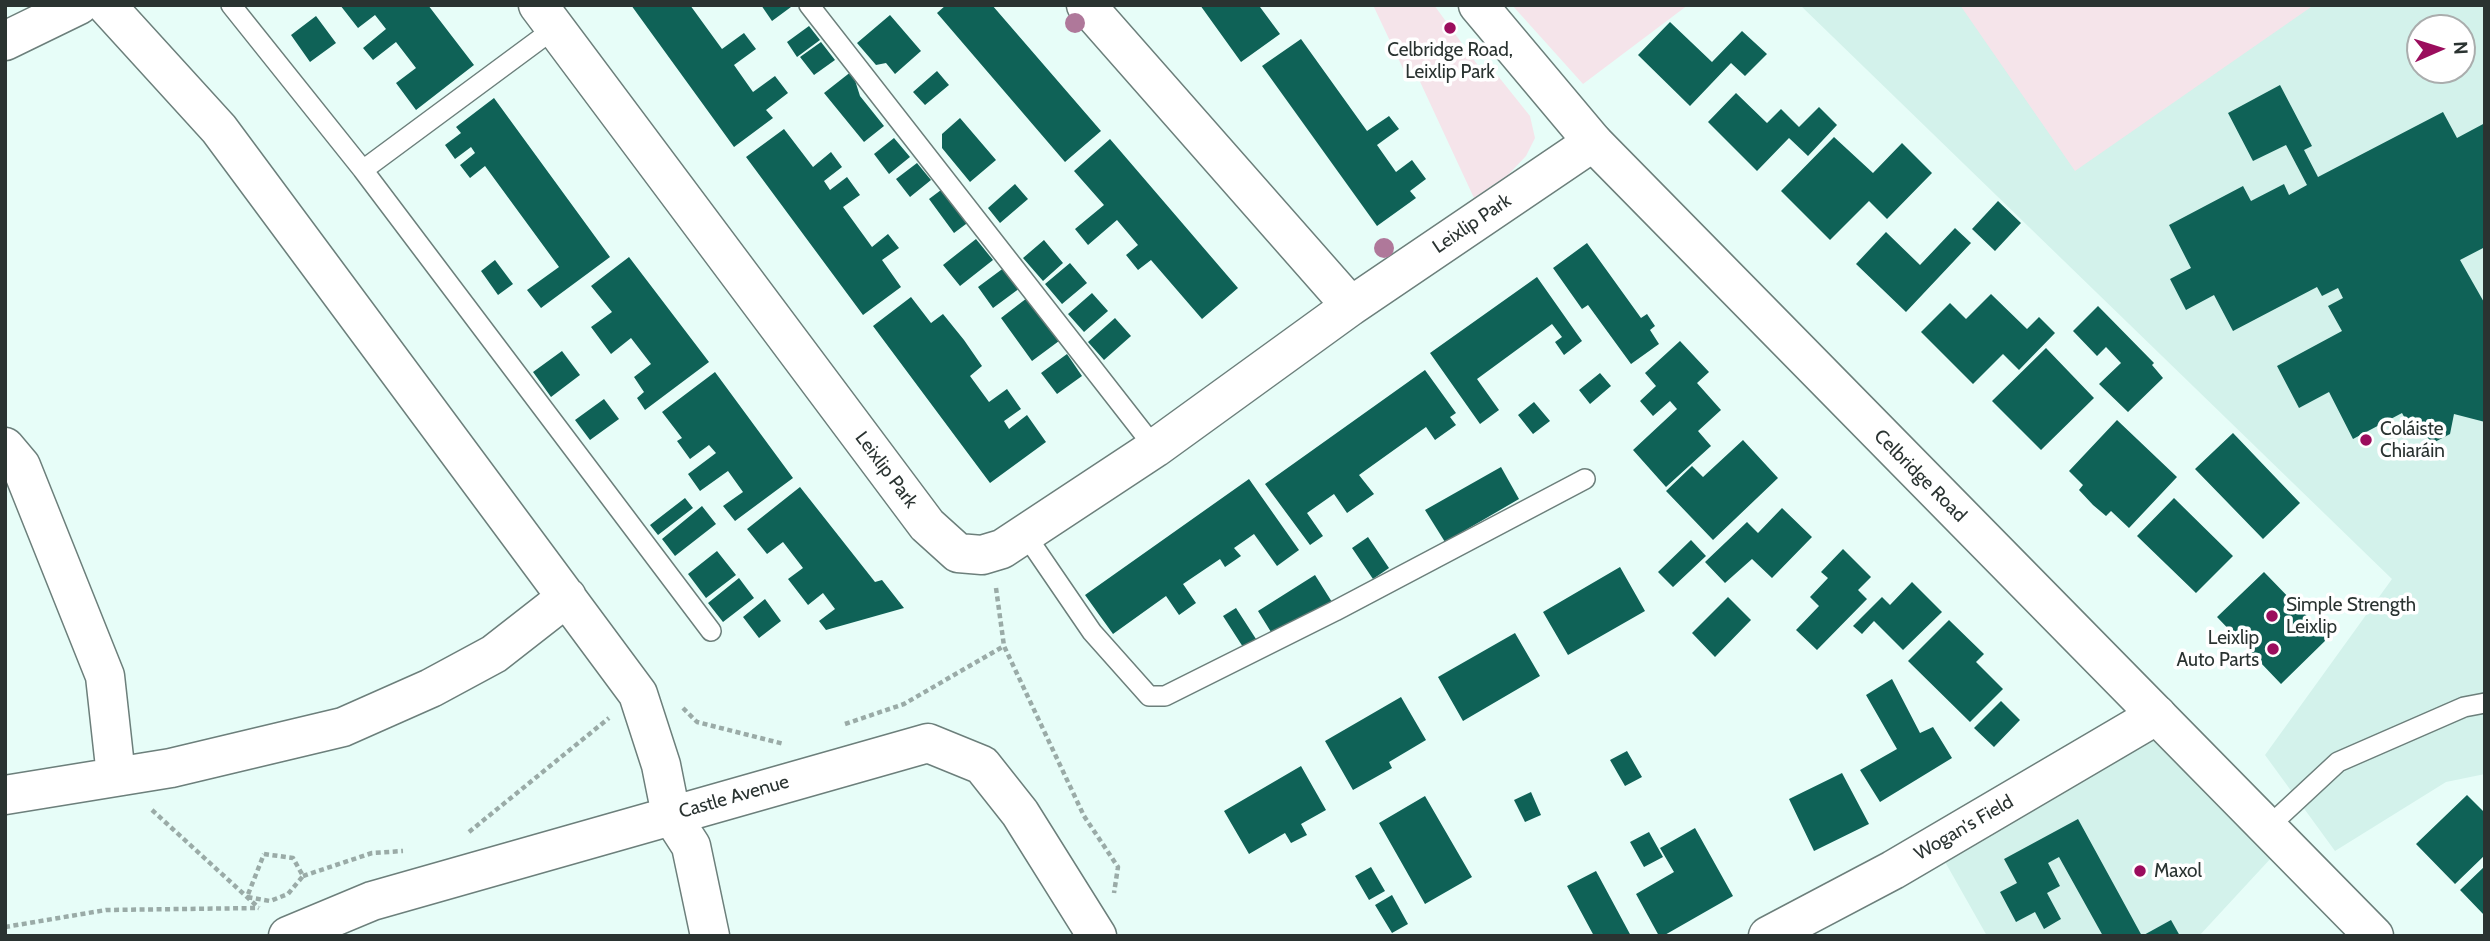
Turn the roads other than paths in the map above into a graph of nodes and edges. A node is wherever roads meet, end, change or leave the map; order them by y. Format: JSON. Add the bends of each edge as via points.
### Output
{"nodes":[{"id":1,"x":79,"y":5,"type":"edge"},
{"id":2,"x":106,"y":5,"type":"edge"},
{"id":3,"x":231,"y":5,"type":"edge"},
{"id":4,"x":809,"y":5,"type":"edge"},
{"id":5,"x":1086,"y":5,"type":"edge"},
{"id":6,"x":1478,"y":5,"type":"edge"},
{"id":7,"x":546,"y":17,"type":"edge"},
{"id":8,"x":5,"y":41,"type":"edge"},
{"id":9,"x":1592,"y":142,"type":"junction"},
{"id":10,"x":363,"y":170,"type":"junction"},
{"id":11,"x":1351,"y":306,"type":"junction"},
{"id":12,"x":5,"y":447,"type":"edge"},
{"id":13,"x":1155,"y":448,"type":"junction"},
{"id":14,"x":1585,"y":479,"type":"dead end"},
{"id":15,"x":1025,"y":534,"type":"junction"},
{"id":16,"x":567,"y":597,"type":"junction"},
{"id":17,"x":711,"y":631,"type":"dead end"},
{"id":18,"x":2485,"y":703,"type":"edge"},
{"id":19,"x":2157,"y":715,"type":"junction"},
{"id":20,"x":116,"y":776,"type":"junction"},
{"id":21,"x":5,"y":795,"type":"edge"},
{"id":22,"x":671,"y":815,"type":"junction"},
{"id":23,"x":2267,"y":828,"type":"junction"},
{"id":24,"x":1092,"y":927,"type":"edge"},
{"id":25,"x":288,"y":936,"type":"edge"},
{"id":26,"x":710,"y":936,"type":"edge"},
{"id":27,"x":1768,"y":936,"type":"edge"},
{"id":28,"x":2374,"y":936,"type":"edge"}],
"edges":[{"from":1,"to":8,"type":"street"},
{"from":2,"to":16,"type":"street","via":[[219,129]]},
{"from":3,"to":10,"type":"lane"},
{"from":4,"to":13,"type":"lane"},
{"from":5,"to":11,"type":"street"},
{"from":6,"to":9,"type":"street","name":"Celbridge Road"},
{"from":7,"to":10,"type":"lane"},
{"from":7,"to":15,"type":"street","name":"Leixlip Park","via":[[927,525],[958,553],[982,555]]},
{"from":9,"to":11,"type":"street","name":"Leixlip Park"},
{"from":9,"to":19,"type":"street","name":"Celbridge Road"},
{"from":10,"to":17,"type":"lane"},
{"from":11,"to":13,"type":"street","name":"Leixlip Park"},
{"from":12,"to":20,"type":"street","via":[[21,466],[105,676]]},
{"from":13,"to":15,"type":"street","name":"Leixlip Park"},
{"from":14,"to":15,"type":"lane","via":[[1165,696],[1149,696],[1092,632]]},
{"from":16,"to":20,"type":"street","via":[[494,654],[343,727],[171,768]]},
{"from":16,"to":22,"type":"street","via":[[638,694],[661,765]]},
{"from":18,"to":23,"type":"lane","via":[[2464,707],[2338,762]]},
{"from":19,"to":23,"type":"street","name":"Celbridge Road"},
{"from":19,"to":27,"type":"street","name":"Wogan's Field","via":[[1893,870]]},
{"from":20,"to":21,"type":"street"},
{"from":22,"to":24,"type":"street","name":"Castle Avenue","via":[[928,743],[982,765],[1020,813]]},
{"from":22,"to":25,"type":"street","name":"Castle Avenue","via":[[372,901]]},
{"from":22,"to":26,"type":"street","via":[[691,846]]},
{"from":23,"to":28,"type":"street","name":"Celbridge Road"}]}
